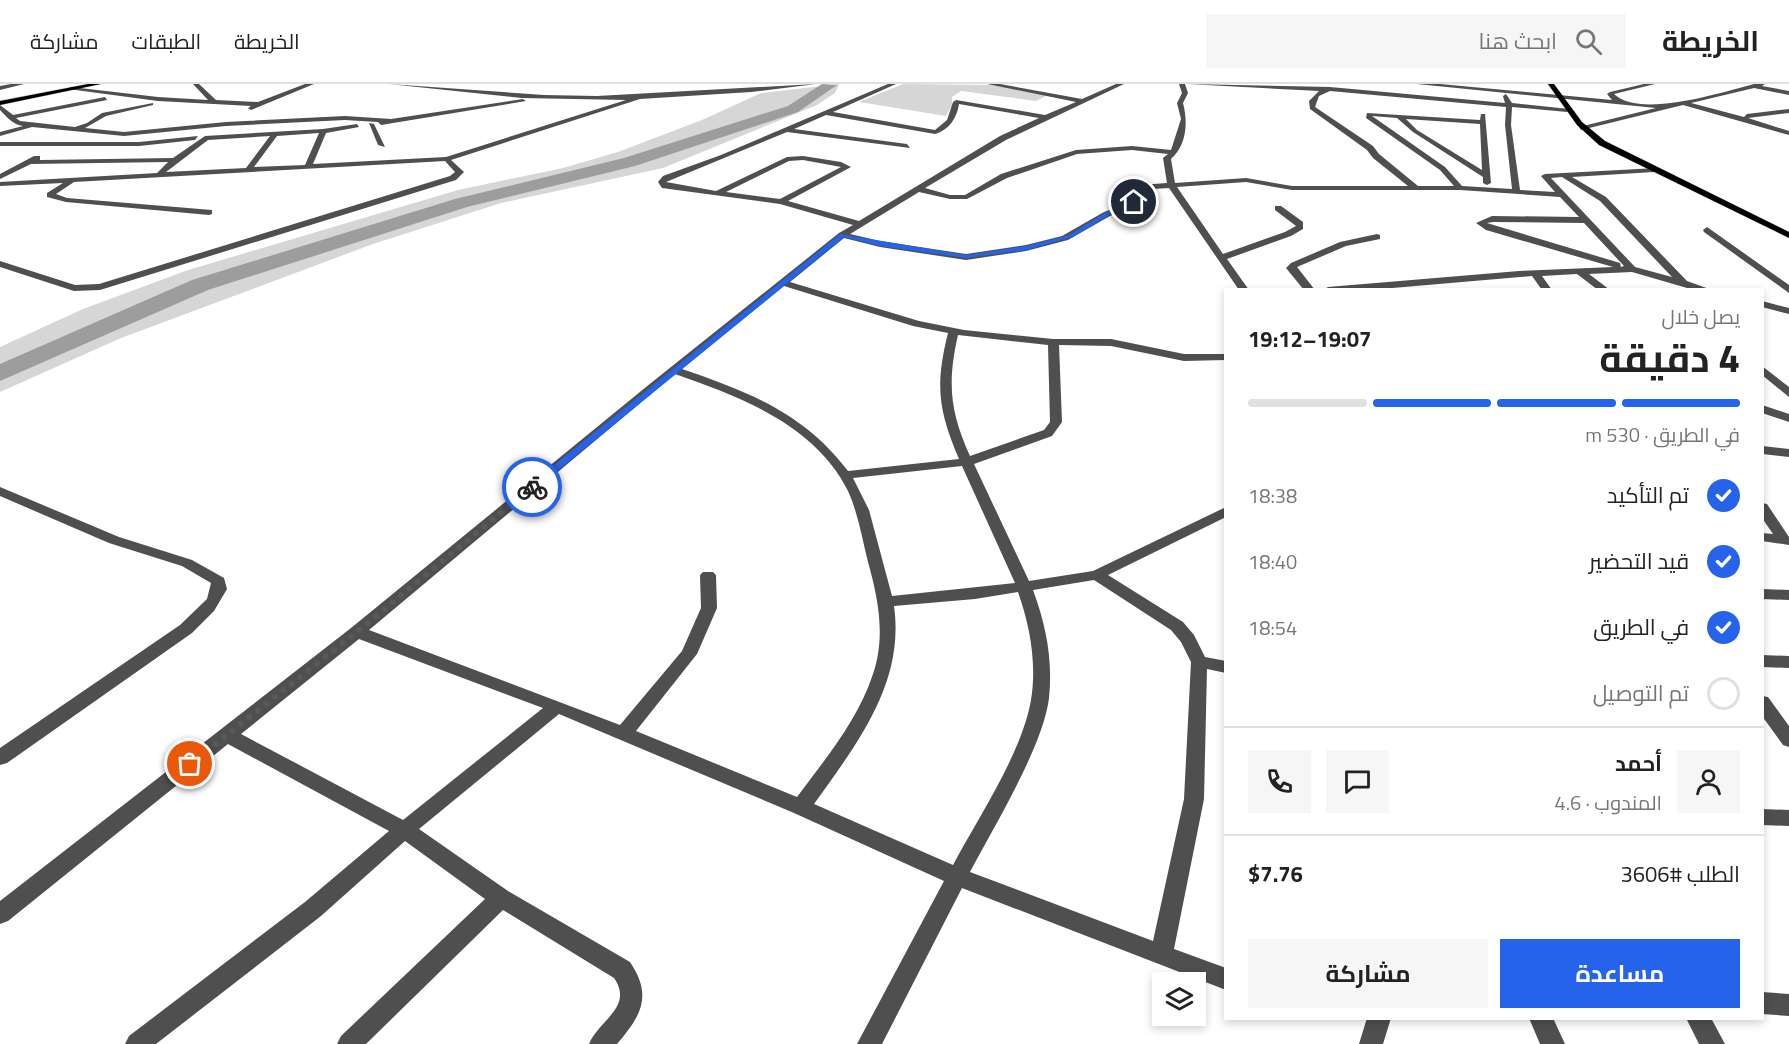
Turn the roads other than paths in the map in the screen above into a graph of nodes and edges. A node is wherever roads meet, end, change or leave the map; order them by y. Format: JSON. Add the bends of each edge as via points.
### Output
{"nodes":[{"id":1,"x":21,"y":84,"type":"edge"},
{"id":2,"x":98,"y":84,"type":"edge"},
{"id":3,"x":196,"y":84,"type":"edge"},
{"id":4,"x":311,"y":84,"type":"edge"},
{"id":5,"x":392,"y":84,"type":"edge"},
{"id":6,"x":813,"y":84,"type":"edge"},
{"id":7,"x":893,"y":84,"type":"edge"},
{"id":8,"x":991,"y":84,"type":"edge"},
{"id":9,"x":1121,"y":84,"type":"edge"},
{"id":10,"x":1182,"y":84,"type":"edge"},
{"id":11,"x":1190,"y":84,"type":"edge"},
{"id":12,"x":1420,"y":84,"type":"edge"},
{"id":13,"x":1489,"y":84,"type":"edge"},
{"id":14,"x":1551,"y":84,"type":"edge"},
{"id":15,"x":1652,"y":84,"type":"edge"},
{"id":16,"x":1758,"y":85,"type":"edge"},
{"id":17,"x":494,"y":86,"type":"dead end"},
{"id":18,"x":0,"y":88,"type":"edge"},
{"id":19,"x":1329,"y":88,"type":"edge"},
{"id":20,"x":71,"y":89,"type":"junction"},
{"id":21,"x":666,"y":89,"type":"dead end"},
{"id":22,"x":1476,"y":90,"type":"junction"},
{"id":23,"x":1492,"y":91,"type":"junction"},
{"id":24,"x":480,"y":92,"type":"junction"},
{"id":25,"x":657,"y":92,"type":"junction"},
{"id":26,"x":1505,"y":93,"type":"junction"},
{"id":27,"x":1789,"y":93,"type":"edge"},
{"id":28,"x":119,"y":96,"type":"junction"},
{"id":29,"x":551,"y":97,"type":"junction"},
{"id":30,"x":638,"y":98,"type":"junction"},
{"id":31,"x":1560,"y":98,"type":"junction"},
{"id":32,"x":170,"y":100,"type":"junction"},
{"id":33,"x":1083,"y":100,"type":"junction"},
{"id":34,"x":214,"y":102,"type":"junction"},
{"id":35,"x":1481,"y":102,"type":"junction"},
{"id":36,"x":1618,"y":102,"type":"junction"},
{"id":37,"x":258,"y":104,"type":"junction"},
{"id":38,"x":1683,"y":104,"type":"junction"},
{"id":39,"x":0,"y":105,"type":"edge"},
{"id":40,"x":1509,"y":105,"type":"junction"},
{"id":41,"x":1670,"y":106,"type":"junction"},
{"id":42,"x":1567,"y":110,"type":"junction"},
{"id":43,"x":1787,"y":112,"type":"edge"},
{"id":44,"x":824,"y":113,"type":"junction"},
{"id":45,"x":11,"y":117,"type":"junction"},
{"id":46,"x":1046,"y":117,"type":"junction"},
{"id":47,"x":1400,"y":117,"type":"junction"},
{"id":48,"x":1738,"y":117,"type":"junction"},
{"id":49,"x":390,"y":121,"type":"junction"},
{"id":50,"x":1484,"y":122,"type":"junction"},
{"id":51,"x":226,"y":124,"type":"junction"},
{"id":52,"x":371,"y":124,"type":"junction"},
{"id":53,"x":32,"y":125,"type":"junction"},
{"id":54,"x":1581,"y":128,"type":"junction"},
{"id":55,"x":75,"y":129,"type":"junction"},
{"id":56,"x":784,"y":130,"type":"junction"},
{"id":57,"x":323,"y":131,"type":"junction"},
{"id":58,"x":1789,"y":133,"type":"edge"},
{"id":59,"x":0,"y":134,"type":"edge"},
{"id":60,"x":275,"y":134,"type":"junction"},
{"id":61,"x":206,"y":137,"type":"junction"},
{"id":62,"x":66,"y":143,"type":"junction"},
{"id":63,"x":1,"y":145,"type":"edge"},
{"id":64,"x":382,"y":145,"type":"dead end"},
{"id":65,"x":907,"y":146,"type":"dead end"},
{"id":66,"x":1174,"y":152,"type":"junction"},
{"id":67,"x":447,"y":159,"type":"junction"},
{"id":68,"x":175,"y":160,"type":"junction"},
{"id":69,"x":30,"y":162,"type":"junction"},
{"id":70,"x":308,"y":167,"type":"junction"},
{"id":71,"x":248,"y":170,"type":"junction"},
{"id":72,"x":1654,"y":170,"type":"junction"},
{"id":73,"x":1563,"y":174,"type":"junction"},
{"id":74,"x":159,"y":175,"type":"junction"},
{"id":75,"x":1486,"y":176,"type":"junction"},
{"id":76,"x":0,"y":177,"type":"edge"},
{"id":77,"x":73,"y":180,"type":"junction"},
{"id":78,"x":0,"y":184,"type":"edge"},
{"id":79,"x":1171,"y":185,"type":"junction"},
{"id":80,"x":1415,"y":187,"type":"junction"},
{"id":81,"x":1460,"y":188,"type":"junction"},
{"id":82,"x":918,"y":189,"type":"junction"},
{"id":83,"x":1488,"y":189,"type":"junction"},
{"id":84,"x":1516,"y":192,"type":"junction"},
{"id":85,"x":718,"y":193,"type":"junction"},
{"id":86,"x":1563,"y":195,"type":"junction"},
{"id":87,"x":781,"y":202,"type":"junction"},
{"id":88,"x":1278,"y":208,"type":"dead end"},
{"id":89,"x":209,"y":212,"type":"dead end"},
{"id":90,"x":1586,"y":220,"type":"junction"},
{"id":91,"x":859,"y":224,"type":"junction"},
{"id":92,"x":1707,"y":230,"type":"dead end"},
{"id":93,"x":842,"y":235,"type":"junction"},
{"id":94,"x":1789,"y":235,"type":"edge"},
{"id":95,"x":1377,"y":237,"type":"dead end"},
{"id":96,"x":1223,"y":257,"type":"junction"},
{"id":97,"x":0,"y":264,"type":"edge"},
{"id":98,"x":1632,"y":269,"type":"junction"},
{"id":99,"x":1579,"y":271,"type":"junction"},
{"id":100,"x":1535,"y":273,"type":"junction"},
{"id":101,"x":783,"y":283,"type":"junction"},
{"id":102,"x":1680,"y":286,"type":"edge"},
{"id":103,"x":1243,"y":288,"type":"edge"},
{"id":104,"x":1308,"y":288,"type":"edge"},
{"id":105,"x":1364,"y":288,"type":"edge"},
{"id":106,"x":1546,"y":288,"type":"edge"},
{"id":107,"x":1602,"y":288,"type":"edge"},
{"id":108,"x":1789,"y":290,"type":"edge"},
{"id":109,"x":1764,"y":305,"type":"edge"},
{"id":110,"x":1789,"y":311,"type":"edge"},
{"id":111,"x":954,"y":331,"type":"junction"},
{"id":112,"x":1053,"y":342,"type":"junction"},
{"id":113,"x":1224,"y":357,"type":"edge"},
{"id":114,"x":674,"y":370,"type":"junction"},
{"id":115,"x":1764,"y":371,"type":"edge"},
{"id":116,"x":1789,"y":393,"type":"edge"},
{"id":117,"x":1769,"y":416,"type":"edge"},
{"id":118,"x":1789,"y":418,"type":"edge"},
{"id":119,"x":1764,"y":450,"type":"edge"},
{"id":120,"x":1789,"y":453,"type":"edge"},
{"id":121,"x":966,"y":462,"type":"junction"},
{"id":122,"x":844,"y":476,"type":"junction"},
{"id":123,"x":0,"y":491,"type":"edge"},
{"id":124,"x":1764,"y":510,"type":"edge"},
{"id":125,"x":1224,"y":512,"type":"edge"},
{"id":126,"x":1764,"y":537,"type":"edge"},
{"id":127,"x":1786,"y":541,"type":"edge"},
{"id":128,"x":708,"y":575,"type":"dead end"},
{"id":129,"x":1097,"y":575,"type":"junction"},
{"id":130,"x":1026,"y":587,"type":"junction"},
{"id":131,"x":1764,"y":594,"type":"edge"},
{"id":132,"x":1789,"y":595,"type":"edge"},
{"id":133,"x":886,"y":602,"type":"junction"},
{"id":134,"x":357,"y":632,"type":"junction"},
{"id":135,"x":1764,"y":661,"type":"edge"},
{"id":136,"x":1199,"y":662,"type":"junction"},
{"id":137,"x":1789,"y":662,"type":"edge"},
{"id":138,"x":1224,"y":668,"type":"edge"},
{"id":139,"x":1764,"y":705,"type":"edge"},
{"id":140,"x":557,"y":706,"type":"junction"},
{"id":141,"x":624,"y":733,"type":"junction"},
{"id":142,"x":227,"y":735,"type":"junction"},
{"id":143,"x":1789,"y":740,"type":"edge"},
{"id":144,"x":0,"y":758,"type":"edge"},
{"id":145,"x":801,"y":807,"type":"junction"},
{"id":146,"x":1764,"y":817,"type":"edge"},
{"id":147,"x":1789,"y":818,"type":"edge"},
{"id":148,"x":404,"y":830,"type":"junction"},
{"id":149,"x":958,"y":877,"type":"junction"},
{"id":150,"x":501,"y":898,"type":"junction"},
{"id":151,"x":0,"y":914,"type":"edge"},
{"id":152,"x":1161,"y":956,"type":"junction"},
{"id":153,"x":1224,"y":978,"type":"edge"},
{"id":154,"x":1764,"y":1004,"type":"edge"},
{"id":155,"x":1789,"y":1005,"type":"edge"},
{"id":156,"x":1378,"y":1020,"type":"edge"},
{"id":157,"x":1541,"y":1020,"type":"edge"},
{"id":158,"x":1698,"y":1020,"type":"edge"},
{"id":159,"x":137,"y":1044,"type":"edge"},
{"id":160,"x":349,"y":1044,"type":"edge"},
{"id":161,"x":601,"y":1044,"type":"edge"},
{"id":162,"x":869,"y":1044,"type":"edge"},
{"id":163,"x":1372,"y":1044,"type":"edge"},
{"id":164,"x":1553,"y":1044,"type":"edge"},
{"id":165,"x":1713,"y":1044,"type":"edge"}],
"edges":[{"from":1,"to":18,"type":"street"},
{"from":2,"to":20,"type":"main road"},
{"from":3,"to":34,"type":"street"},
{"from":4,"to":37,"type":"street"},
{"from":5,"to":24,"type":"street"},
{"from":6,"to":25,"type":"street"},
{"from":7,"to":44,"type":"street"},
{"from":8,"to":33,"type":"street"},
{"from":9,"to":33,"type":"street"},
{"from":10,"to":66,"type":"street","via":[[1185,93],[1180,106],[1184,122]]},
{"from":11,"to":19,"type":"street"},
{"from":12,"to":22,"type":"street"},
{"from":13,"to":23,"type":"street"},
{"from":14,"to":31,"type":"main road"},
{"from":15,"to":36,"type":"street","via":[[1610,94]]},
{"from":16,"to":27,"type":"street"},
{"from":16,"to":38,"type":"street"},
{"from":17,"to":24,"type":"street"},
{"from":19,"to":35,"type":"street"},
{"from":19,"to":80,"type":"street","via":[[1314,98],[1312,108],[1370,148]]},
{"from":20,"to":28,"type":"street"},
{"from":20,"to":39,"type":"main road"},
{"from":21,"to":25,"type":"street"},
{"from":22,"to":23,"type":"street"},
{"from":22,"to":35,"type":"street"},
{"from":23,"to":26,"type":"street"},
{"from":24,"to":29,"type":"street"},
{"from":25,"to":30,"type":"street"},
{"from":26,"to":31,"type":"street"},
{"from":26,"to":40,"type":"street"},
{"from":28,"to":32,"type":"street"},
{"from":28,"to":45,"type":"street"},
{"from":29,"to":30,"type":"street"},
{"from":29,"to":49,"type":"street"},
{"from":30,"to":67,"type":"street"},
{"from":31,"to":36,"type":"street"},
{"from":31,"to":42,"type":"main road"},
{"from":32,"to":34,"type":"street"},
{"from":32,"to":55,"type":"street","via":[[110,112]]},
{"from":33,"to":46,"type":"street"},
{"from":34,"to":37,"type":"street"},
{"from":35,"to":40,"type":"street"},
{"from":35,"to":50,"type":"street"},
{"from":36,"to":41,"type":"street"},
{"from":37,"to":51,"type":"street"},
{"from":38,"to":41,"type":"street"},
{"from":38,"to":48,"type":"street"},
{"from":39,"to":45,"type":"street"},
{"from":40,"to":42,"type":"street"},
{"from":40,"to":84,"type":"street"},
{"from":41,"to":54,"type":"street"},
{"from":42,"to":54,"type":"main road"},
{"from":43,"to":48,"type":"street"},
{"from":44,"to":46,"type":"street","via":[[935,132],[955,115],[956,102]]},
{"from":44,"to":56,"type":"street"},
{"from":45,"to":53,"type":"street","via":[[18,123]]},
{"from":46,"to":82,"type":"street"},
{"from":47,"to":50,"type":"street"},
{"from":47,"to":75,"type":"street","via":[[1415,131]]},
{"from":47,"to":81,"type":"street","via":[[1368,116],[1450,172]]},
{"from":48,"to":58,"type":"street"},
{"from":49,"to":51,"type":"street","via":[[345,118]]},
{"from":49,"to":52,"type":"street"},
{"from":50,"to":75,"type":"street"},
{"from":51,"to":55,"type":"street","via":[[130,134]]},
{"from":51,"to":61,"type":"street"},
{"from":52,"to":57,"type":"street"},
{"from":52,"to":64,"type":"street"},
{"from":53,"to":55,"type":"street"},
{"from":53,"to":59,"type":"street"},
{"from":54,"to":72,"type":"main road"},
{"from":56,"to":65,"type":"street"},
{"from":56,"to":85,"type":"street","via":[[662,182],[665,186]]},
{"from":57,"to":60,"type":"street"},
{"from":57,"to":70,"type":"street"},
{"from":60,"to":61,"type":"street"},
{"from":60,"to":71,"type":"street"},
{"from":61,"to":62,"type":"street","via":[[139,144]]},
{"from":61,"to":68,"type":"street"},
{"from":62,"to":63,"type":"street"},
{"from":62,"to":69,"type":"street"},
{"from":66,"to":79,"type":"street","via":[[1167,158]]},
{"from":66,"to":82,"type":"street","via":[[1132,148],[1076,153],[1004,176],[967,197]]},
{"from":67,"to":70,"type":"street"},
{"from":67,"to":97,"type":"street","via":[[460,172],[453,178],[100,287],[74,288]]},
{"from":68,"to":69,"type":"street"},
{"from":68,"to":74,"type":"street"},
{"from":69,"to":76,"type":"street"},
{"from":70,"to":71,"type":"street"},
{"from":71,"to":74,"type":"street"},
{"from":72,"to":73,"type":"street"},
{"from":72,"to":94,"type":"main road"},
{"from":73,"to":86,"type":"street","via":[[1545,178]]},
{"from":73,"to":102,"type":"street","via":[[1603,199]]},
{"from":74,"to":77,"type":"street"},
{"from":75,"to":83,"type":"street"},
{"from":77,"to":78,"type":"street"},
{"from":77,"to":89,"type":"street","via":[[50,195],[66,200]]},
{"from":79,"to":80,"type":"street","via":[[1246,180],[1292,188]]},
{"from":79,"to":93,"type":"street","via":[[1116,189],[1135,203],[1107,214],[1071,236],[989,254],[955,256]]},
{"from":79,"to":96,"type":"street"},
{"from":80,"to":81,"type":"street"},
{"from":81,"to":83,"type":"street"},
{"from":82,"to":91,"type":"street"},
{"from":83,"to":84,"type":"street"},
{"from":84,"to":86,"type":"street"},
{"from":85,"to":87,"type":"street"},
{"from":85,"to":87,"type":"street","via":[[787,159],[811,159],[847,167]]},
{"from":86,"to":90,"type":"street"},
{"from":87,"to":91,"type":"street"},
{"from":88,"to":96,"type":"street","via":[[1300,227]]},
{"from":90,"to":98,"type":"street"},
{"from":90,"to":98,"type":"street","via":[[1492,219],[1480,223]]},
{"from":91,"to":93,"type":"street"},
{"from":92,"to":108,"type":"street"},
{"from":93,"to":101,"type":"street"},
{"from":95,"to":104,"type":"street","via":[[1352,241],[1294,265],[1291,268]]},
{"from":96,"to":103,"type":"street"},
{"from":98,"to":99,"type":"street"},
{"from":98,"to":102,"type":"street"},
{"from":99,"to":100,"type":"street"},
{"from":99,"to":107,"type":"street"},
{"from":100,"to":105,"type":"street"},
{"from":100,"to":106,"type":"street"},
{"from":101,"to":111,"type":"street","via":[[885,315]]},
{"from":101,"to":114,"type":"street"},
{"from":109,"to":110,"type":"street"},
{"from":111,"to":112,"type":"street"},
{"from":111,"to":121,"type":"street","via":[[946,375],[946,403]]},
{"from":112,"to":113,"type":"street","via":[[1118,344],[1179,358]]},
{"from":112,"to":121,"type":"street","via":[[1054,427],[1048,433]]},
{"from":114,"to":122,"type":"street","via":[[772,408],[817,440]]},
{"from":114,"to":134,"type":"street"},
{"from":115,"to":116,"type":"street"},
{"from":117,"to":118,"type":"street"},
{"from":119,"to":120,"type":"street"},
{"from":121,"to":122,"type":"street"},
{"from":121,"to":130,"type":"street"},
{"from":122,"to":133,"type":"street","via":[[856,494],[868,528]]},
{"from":123,"to":144,"type":"street","via":[[114,540],[187,563],[219,581],[220,591],[186,629]]},
{"from":124,"to":127,"type":"street"},
{"from":125,"to":129,"type":"street"},
{"from":126,"to":127,"type":"street"},
{"from":128,"to":141,"type":"street","via":[[709,608],[689,654]]},
{"from":129,"to":130,"type":"street"},
{"from":129,"to":136,"type":"street","via":[[1178,626]]},
{"from":130,"to":133,"type":"street"},
{"from":130,"to":149,"type":"street","via":[[1039,642],[1040,698],[1014,771]]},
{"from":131,"to":132,"type":"street"},
{"from":133,"to":145,"type":"street","via":[[889,643],[878,687],[846,743]]},
{"from":134,"to":140,"type":"street"},
{"from":134,"to":142,"type":"street"},
{"from":135,"to":137,"type":"street"},
{"from":136,"to":138,"type":"street"},
{"from":136,"to":152,"type":"street","via":[[1194,799]]},
{"from":139,"to":143,"type":"street"},
{"from":140,"to":141,"type":"street"},
{"from":140,"to":148,"type":"street"},
{"from":141,"to":145,"type":"street"},
{"from":142,"to":148,"type":"street"},
{"from":142,"to":151,"type":"street"},
{"from":145,"to":149,"type":"street"},
{"from":146,"to":147,"type":"street"},
{"from":148,"to":150,"type":"street"},
{"from":148,"to":159,"type":"street","via":[[313,909]]},
{"from":149,"to":152,"type":"street"},
{"from":149,"to":162,"type":"street"},
{"from":150,"to":160,"type":"street"},
{"from":150,"to":161,"type":"street","via":[[622,970],[628,978],[633,998],[629,1011]]},
{"from":152,"to":153,"type":"street"},
{"from":154,"to":155,"type":"street"},
{"from":156,"to":163,"type":"street"},
{"from":157,"to":164,"type":"street"},
{"from":158,"to":165,"type":"street"}]}
